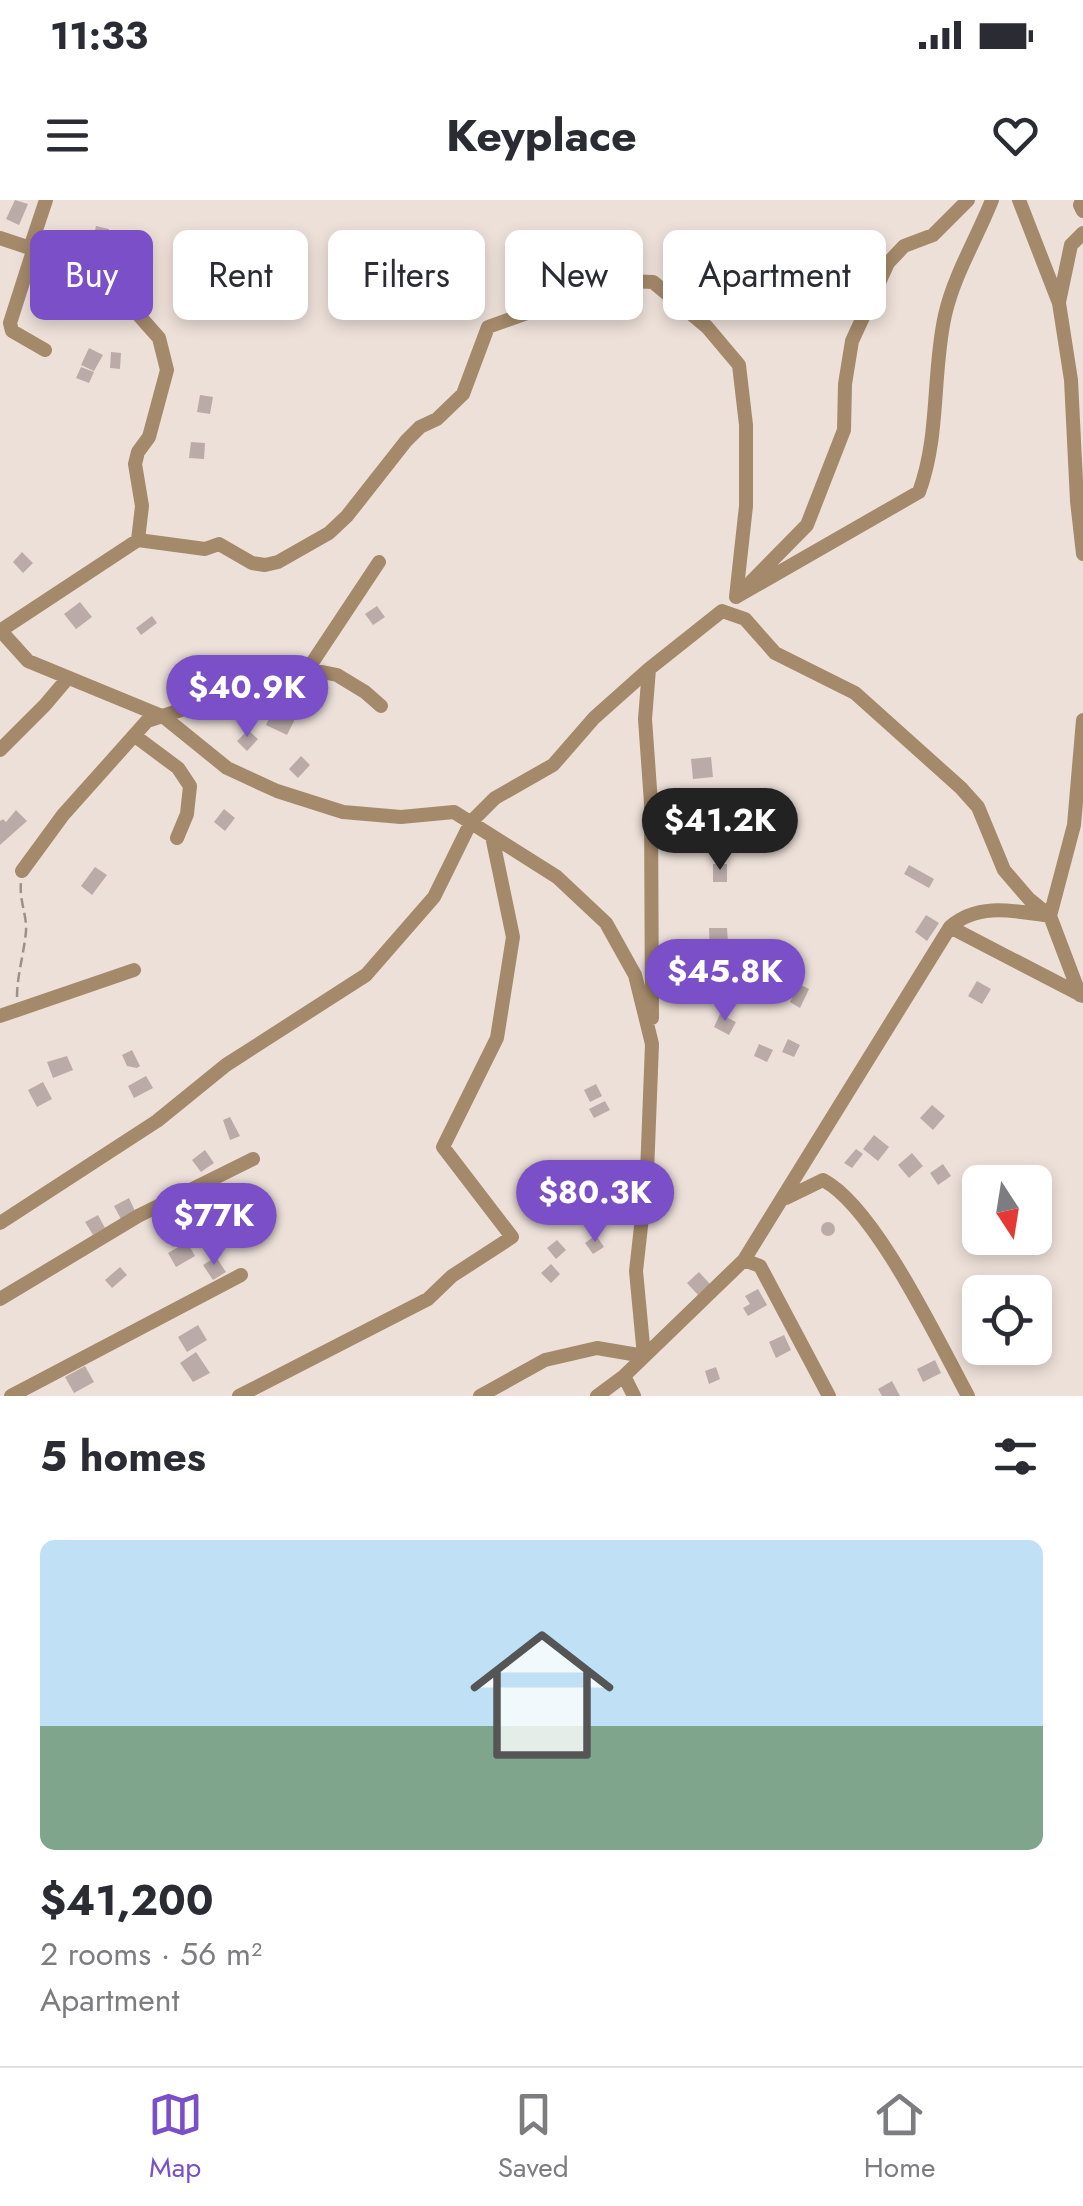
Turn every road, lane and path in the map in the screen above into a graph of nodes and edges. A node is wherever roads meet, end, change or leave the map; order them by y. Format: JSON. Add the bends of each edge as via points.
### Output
{"nodes":[{"id":1,"x":46,"y":200,"type":"edge"},
{"id":2,"x":968,"y":200,"type":"edge"},
{"id":3,"x":992,"y":200,"type":"edge"},
{"id":4,"x":1019,"y":200,"type":"edge"},
{"id":5,"x":1082,"y":200,"type":"edge"},
{"id":6,"x":1083,"y":210,"type":"edge"},
{"id":7,"x":37,"y":230,"type":"edge"},
{"id":8,"x":1083,"y":233,"type":"edge"},
{"id":9,"x":0,"y":238,"type":"edge"},
{"id":10,"x":30,"y":250,"type":"edge"},
{"id":11,"x":30,"y":253,"type":"edge"},
{"id":12,"x":1059,"y":303,"type":"junction"},
{"id":13,"x":144,"y":320,"type":"edge"},
{"id":14,"x":45,"y":350,"type":"dead end"},
{"id":15,"x":138,"y":540,"type":"junction"},
{"id":16,"x":1083,"y":554,"type":"edge"},
{"id":17,"x":380,"y":562,"type":"dead end"},
{"id":18,"x":736,"y":597,"type":"junction"},
{"id":19,"x":722,"y":611,"type":"junction"},
{"id":20,"x":0,"y":631,"type":"edge"},
{"id":21,"x":649,"y":669,"type":"junction"},
{"id":22,"x":308,"y":670,"type":"junction"},
{"id":23,"x":66,"y":679,"type":"junction"},
{"id":24,"x":381,"y":706,"type":"dead end"},
{"id":25,"x":164,"y":716,"type":"junction"},
{"id":26,"x":1083,"y":720,"type":"edge"},
{"id":27,"x":134,"y":736,"type":"junction"},
{"id":28,"x":0,"y":750,"type":"edge"},
{"id":29,"x":470,"y":822,"type":"junction"},
{"id":30,"x":492,"y":836,"type":"junction"},
{"id":31,"x":177,"y":838,"type":"dead end"},
{"id":32,"x":22,"y":871,"type":"joint"},
{"id":33,"x":1050,"y":916,"type":"junction"},
{"id":34,"x":950,"y":927,"type":"junction"},
{"id":35,"x":134,"y":970,"type":"dead end"},
{"id":36,"x":1082,"y":995,"type":"edge"},
{"id":37,"x":17,"y":1009,"type":"junction"},
{"id":38,"x":0,"y":1016,"type":"edge"},
{"id":39,"x":652,"y":1044,"type":"junction"},
{"id":40,"x":252,"y":1159,"type":"dead end"},
{"id":41,"x":783,"y":1200,"type":"junction"},
{"id":42,"x":0,"y":1223,"type":"edge"},
{"id":43,"x":744,"y":1260,"type":"junction"},
{"id":44,"x":241,"y":1275,"type":"dead end"},
{"id":45,"x":0,"y":1299,"type":"edge"},
{"id":46,"x":644,"y":1356,"type":"junction"},
{"id":47,"x":624,"y":1376,"type":"junction"},
{"id":48,"x":11,"y":1396,"type":"edge"},
{"id":49,"x":239,"y":1396,"type":"edge"},
{"id":50,"x":480,"y":1396,"type":"edge"},
{"id":51,"x":597,"y":1396,"type":"edge"},
{"id":52,"x":634,"y":1396,"type":"edge"},
{"id":53,"x":829,"y":1396,"type":"edge"},
{"id":54,"x":968,"y":1396,"type":"edge"}],
"edges":[{"from":1,"to":7,"type":"street"},
{"from":2,"to":18,"type":"street","via":[[933,235],[904,246],[888,262],[852,342],[844,430],[807,524]]},
{"from":3,"to":18,"type":"street","via":[[946,313],[928,468],[919,492]]},
{"from":4,"to":12,"type":"street"},
{"from":5,"to":6,"type":"street"},
{"from":8,"to":12,"type":"street","via":[[1071,245]]},
{"from":9,"to":10,"type":"street"},
{"from":11,"to":14,"type":"street","via":[[10,323]]},
{"from":12,"to":16,"type":"street"},
{"from":13,"to":15,"type":"street","via":[[159,338],[166,370],[150,437],[135,464],[142,506]]},
{"from":15,"to":18,"type":"street","via":[[205,550],[219,544],[252,563],[278,562],[330,533],[406,441],[463,394],[488,326],[604,280],[653,282],[707,327],[739,366],[746,506]]},
{"from":15,"to":20,"type":"street"},
{"from":17,"to":22,"type":"street"},
{"from":18,"to":19,"type":"street"},
{"from":19,"to":21,"type":"street"},
{"from":19,"to":33,"type":"street","via":[[745,619],[774,653],[855,694],[961,788],[978,807],[1004,870]]},
{"from":20,"to":23,"type":"street","via":[[28,661]]},
{"from":21,"to":29,"type":"street","via":[[554,765],[495,798]]},
{"from":21,"to":39,"type":"street"},
{"from":22,"to":24,"type":"street","via":[[337,675]]},
{"from":22,"to":25,"type":"street"},
{"from":23,"to":25,"type":"street"},
{"from":23,"to":28,"type":"street"},
{"from":25,"to":27,"type":"street","via":[[147,721]]},
{"from":25,"to":29,"type":"street","via":[[227,768],[277,792],[343,812],[454,812]]},
{"from":26,"to":33,"type":"street","via":[[1074,825]]},
{"from":27,"to":31,"type":"street","via":[[178,768],[190,786]]},
{"from":27,"to":32,"type":"street"},
{"from":29,"to":30,"type":"street"},
{"from":29,"to":42,"type":"street","via":[[434,897],[366,975]]},
{"from":30,"to":39,"type":"street","via":[[557,877],[606,923],[635,975]]},
{"from":30,"to":49,"type":"street","via":[[513,937],[496,1038],[443,1147],[512,1237],[428,1298]]},
{"from":32,"to":37,"type":"path","via":[[26,926]]},
{"from":33,"to":34,"type":"street","via":[[982,910]]},
{"from":33,"to":36,"type":"street"},
{"from":34,"to":36,"type":"street"},
{"from":34,"to":41,"type":"street"},
{"from":35,"to":37,"type":"street"},
{"from":37,"to":38,"type":"street"},
{"from":39,"to":46,"type":"street","via":[[648,1173],[636,1271]]},
{"from":40,"to":45,"type":"street","via":[[138,1216]]},
{"from":41,"to":43,"type":"street"},
{"from":41,"to":54,"type":"street","via":[[824,1180],[839,1188],[867,1220]]},
{"from":43,"to":46,"type":"street"},
{"from":43,"to":53,"type":"street","via":[[760,1266]]},
{"from":44,"to":48,"type":"street"},
{"from":46,"to":47,"type":"street"},
{"from":46,"to":50,"type":"street","via":[[597,1348],[546,1360]]},
{"from":47,"to":51,"type":"street"},
{"from":47,"to":52,"type":"street"}]}
